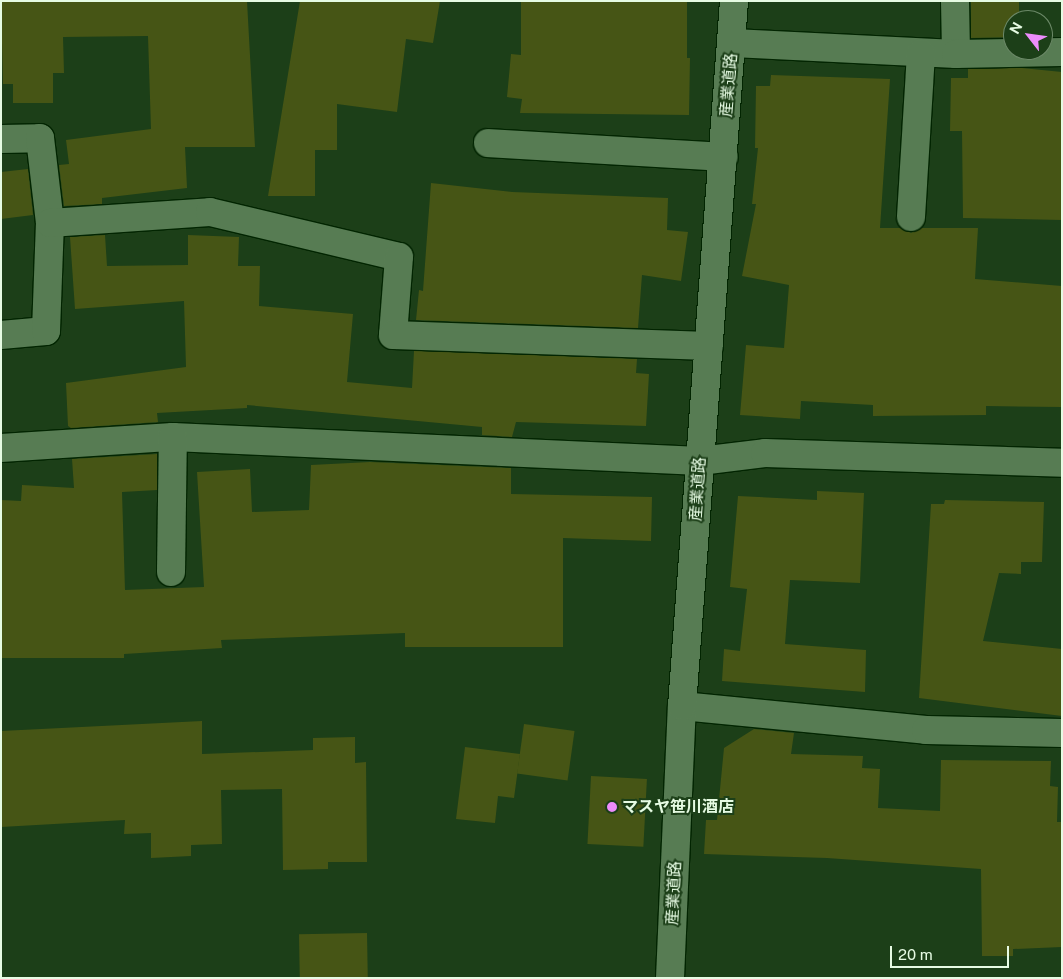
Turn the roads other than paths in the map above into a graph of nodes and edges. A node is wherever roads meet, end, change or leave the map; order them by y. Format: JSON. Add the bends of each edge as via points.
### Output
{"nodes":[{"id":1,"x":734,"y":1,"type":"edge"},
{"id":2,"x":955,"y":1,"type":"edge"},
{"id":3,"x":733,"y":42,"type":"junction"},
{"id":4,"x":921,"y":52,"type":"junction"},
{"id":5,"x":1062,"y":52,"type":"edge"},
{"id":6,"x":956,"y":54,"type":"junction"},
{"id":7,"x":1,"y":139,"type":"edge"},
{"id":8,"x":488,"y":143,"type":"dead end"},
{"id":9,"x":724,"y":156,"type":"junction"},
{"id":10,"x":911,"y":217,"type":"dead end"},
{"id":11,"x":50,"y":223,"type":"junction"},
{"id":12,"x":1,"y":335,"type":"edge"},
{"id":13,"x":709,"y":346,"type":"junction"},
{"id":14,"x":173,"y":437,"type":"junction"},
{"id":15,"x":1,"y":448,"type":"edge"},
{"id":16,"x":700,"y":461,"type":"junction"},
{"id":17,"x":1062,"y":463,"type":"edge"},
{"id":18,"x":171,"y":572,"type":"dead end"},
{"id":19,"x":682,"y":706,"type":"junction"},
{"id":20,"x":1062,"y":733,"type":"edge"},
{"id":21,"x":670,"y":978,"type":"edge"}],
"edges":[{"from":1,"to":3,"type":"street","name":"産業道路"},
{"from":2,"to":6,"type":"street"},
{"from":3,"to":4,"type":"street"},
{"from":3,"to":9,"type":"street","name":"産業道路"},
{"from":4,"to":6,"type":"street"},
{"from":4,"to":10,"type":"street"},
{"from":5,"to":6,"type":"street"},
{"from":7,"to":11,"type":"street","via":[[40,138]]},
{"from":8,"to":9,"type":"street"},
{"from":9,"to":13,"type":"street","name":"産業道路"},
{"from":11,"to":12,"type":"street","via":[[46,331]]},
{"from":11,"to":13,"type":"street","via":[[210,212],[399,257],[394,335]]},
{"from":13,"to":16,"type":"street","name":"産業道路"},
{"from":14,"to":15,"type":"street"},
{"from":14,"to":16,"type":"street"},
{"from":14,"to":18,"type":"street"},
{"from":16,"to":17,"type":"street","via":[[765,453]]},
{"from":16,"to":19,"type":"street","name":"産業道路"},
{"from":19,"to":20,"type":"street","via":[[926,730]]},
{"from":19,"to":21,"type":"street","name":"産業道路"}]}
